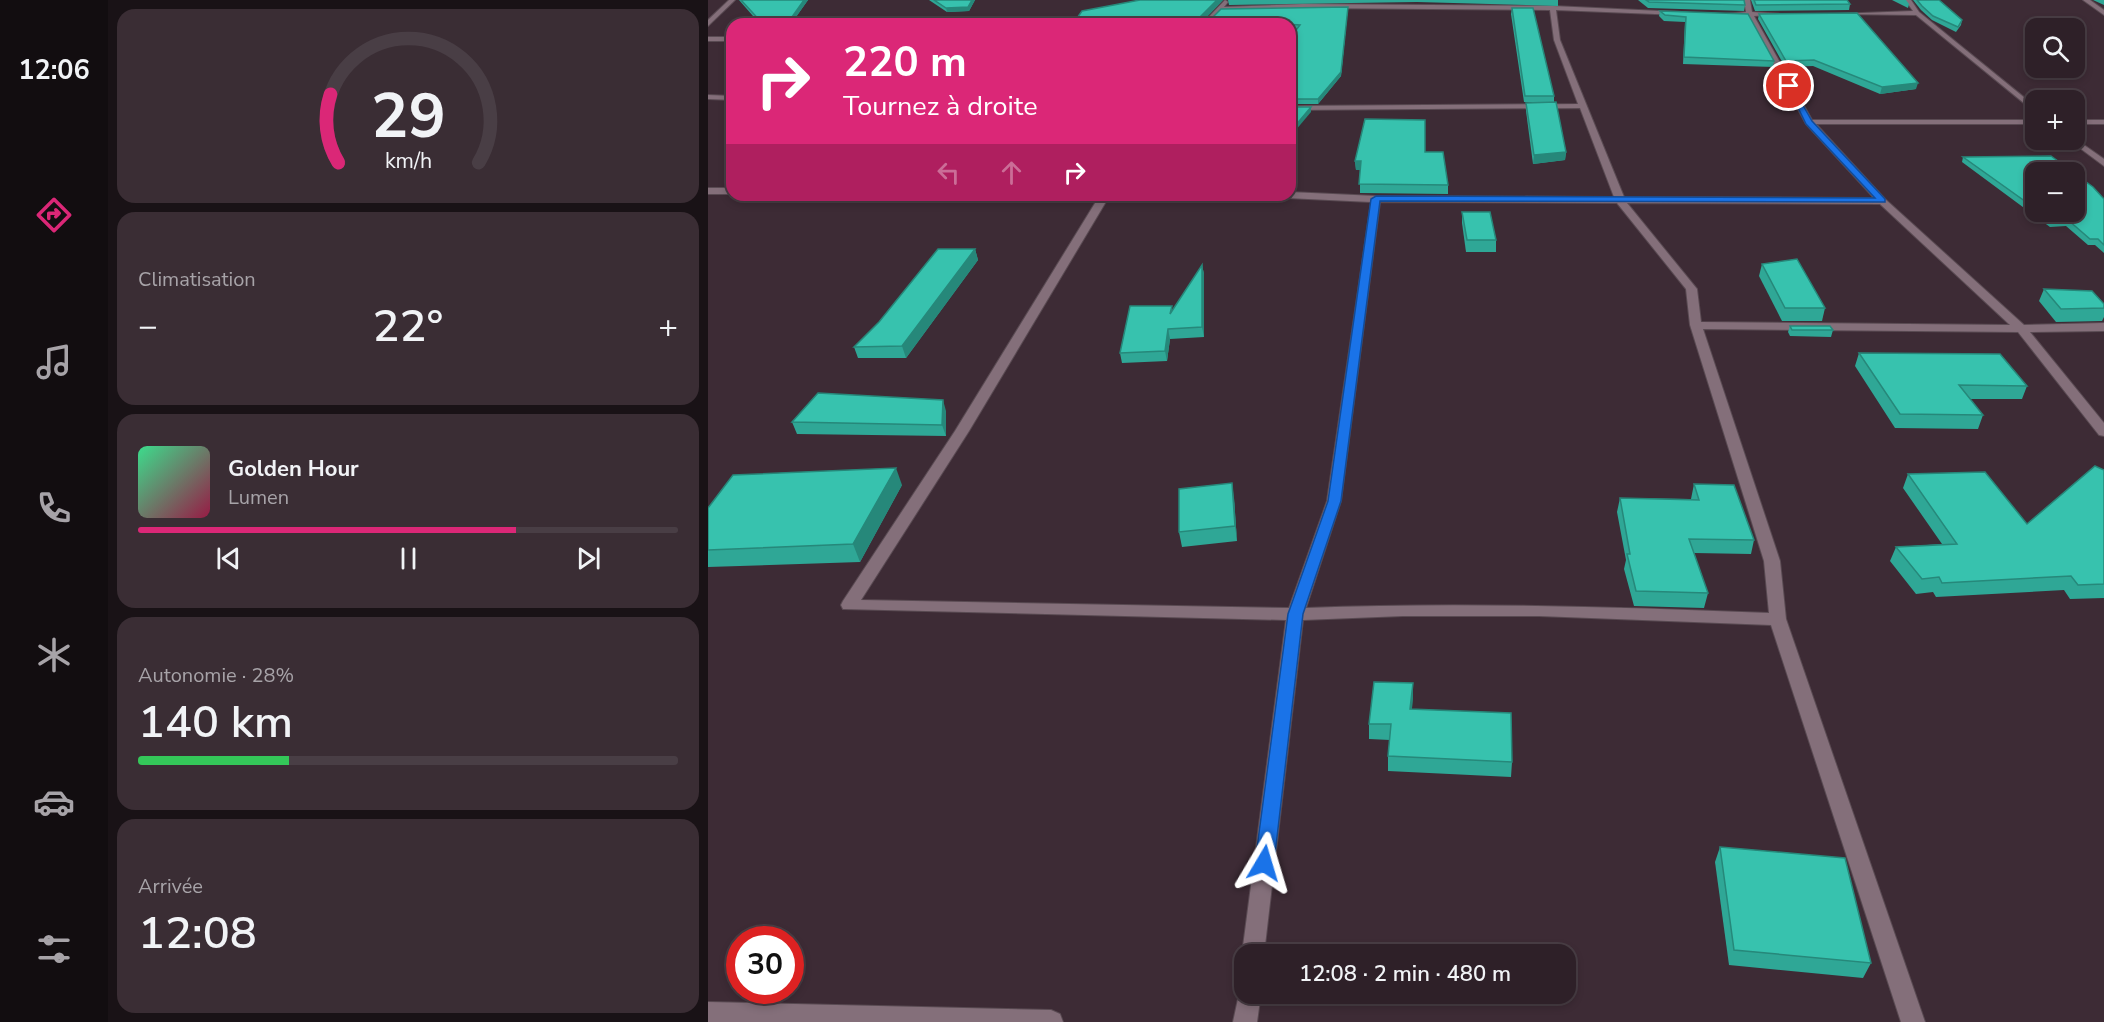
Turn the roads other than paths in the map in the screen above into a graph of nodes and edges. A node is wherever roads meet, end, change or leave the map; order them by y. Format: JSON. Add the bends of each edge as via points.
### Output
{"nodes":[{"id":1,"x":732,"y":0,"type":"edge"},
{"id":2,"x":1231,"y":0,"type":"edge"},
{"id":3,"x":1747,"y":0,"type":"edge"},
{"id":4,"x":1908,"y":0,"type":"edge"},
{"id":5,"x":2086,"y":0,"type":"edge"},
{"id":6,"x":1553,"y":8,"type":"junction"},
{"id":7,"x":1218,"y":9,"type":"junction"},
{"id":8,"x":1692,"y":13,"type":"edge"},
{"id":9,"x":1917,"y":13,"type":"junction"},
{"id":10,"x":1715,"y":14,"type":"edge"},
{"id":11,"x":1786,"y":14,"type":"edge"},
{"id":12,"x":1833,"y":14,"type":"edge"},
{"id":13,"x":2104,"y":14,"type":"edge"},
{"id":14,"x":1750,"y":15,"type":"junction"},
{"id":15,"x":1210,"y":18,"type":"edge"},
{"id":16,"x":708,"y":24,"type":"edge"},
{"id":17,"x":708,"y":39,"type":"edge"},
{"id":18,"x":726,"y":39,"type":"edge"},
{"id":19,"x":708,"y":97,"type":"edge"},
{"id":20,"x":726,"y":98,"type":"edge"},
{"id":21,"x":2025,"y":102,"type":"edge"},
{"id":22,"x":1581,"y":106,"type":"junction"},
{"id":23,"x":1296,"y":108,"type":"edge"},
{"id":24,"x":1809,"y":122,"type":"junction"},
{"id":25,"x":2025,"y":122,"type":"edge"},
{"id":26,"x":2085,"y":122,"type":"edge"},
{"id":27,"x":2104,"y":122,"type":"edge"},
{"id":28,"x":2085,"y":149,"type":"edge"},
{"id":29,"x":2104,"y":163,"type":"edge"},
{"id":30,"x":708,"y":191,"type":"edge"},
{"id":31,"x":726,"y":191,"type":"edge"},
{"id":32,"x":1296,"y":195,"type":"edge"},
{"id":33,"x":1376,"y":199,"type":"junction"},
{"id":34,"x":1620,"y":200,"type":"junction"},
{"id":35,"x":1101,"y":201,"type":"edge"},
{"id":36,"x":1882,"y":201,"type":"junction"},
{"id":37,"x":1696,"y":325,"type":"junction"},
{"id":38,"x":2104,"y":327,"type":"edge"},
{"id":39,"x":2021,"y":330,"type":"junction"},
{"id":40,"x":2104,"y":432,"type":"edge"},
{"id":41,"x":1295,"y":614,"type":"junction"},
{"id":42,"x":1778,"y":619,"type":"junction"},
{"id":43,"x":1254,"y":944,"type":"edge"},
{"id":44,"x":1247,"y":1004,"type":"edge"},
{"id":45,"x":708,"y":1014,"type":"edge"},
{"id":46,"x":1052,"y":1022,"type":"edge"},
{"id":47,"x":1245,"y":1022,"type":"edge"},
{"id":48,"x":1913,"y":1022,"type":"edge"}],
"edges":[{"from":1,"to":16,"type":"street"},
{"from":2,"to":7,"type":"street","via":[[1222,2]]},
{"from":3,"to":14,"type":"street"},
{"from":4,"to":9,"type":"street"},
{"from":5,"to":13,"type":"street"},
{"from":6,"to":7,"type":"street"},
{"from":6,"to":8,"type":"street"},
{"from":6,"to":22,"type":"street","via":[[1557,40]]},
{"from":7,"to":15,"type":"street"},
{"from":9,"to":12,"type":"street"},
{"from":9,"to":21,"type":"street"},
{"from":10,"to":14,"type":"street"},
{"from":11,"to":14,"type":"street"},
{"from":14,"to":24,"type":"street"},
{"from":17,"to":18,"type":"street"},
{"from":19,"to":20,"type":"street"},
{"from":22,"to":23,"type":"street"},
{"from":22,"to":34,"type":"street"},
{"from":24,"to":25,"type":"street"},
{"from":24,"to":36,"type":"street"},
{"from":26,"to":27,"type":"street"},
{"from":28,"to":29,"type":"street"},
{"from":30,"to":31,"type":"street"},
{"from":32,"to":33,"type":"street"},
{"from":33,"to":34,"type":"street"},
{"from":33,"to":41,"type":"street","via":[[1334,501]]},
{"from":34,"to":36,"type":"street"},
{"from":34,"to":37,"type":"street","via":[[1691,289]]},
{"from":35,"to":41,"type":"street","via":[[962,431],[849,605]]},
{"from":36,"to":39,"type":"street"},
{"from":37,"to":39,"type":"street"},
{"from":37,"to":42,"type":"street","via":[[1772,561]]},
{"from":38,"to":39,"type":"street"},
{"from":39,"to":40,"type":"street"},
{"from":41,"to":42,"type":"street","via":[[1539,610]]},
{"from":41,"to":43,"type":"street"},
{"from":42,"to":48,"type":"street"},
{"from":44,"to":47,"type":"street"},
{"from":45,"to":46,"type":"street"}]}
